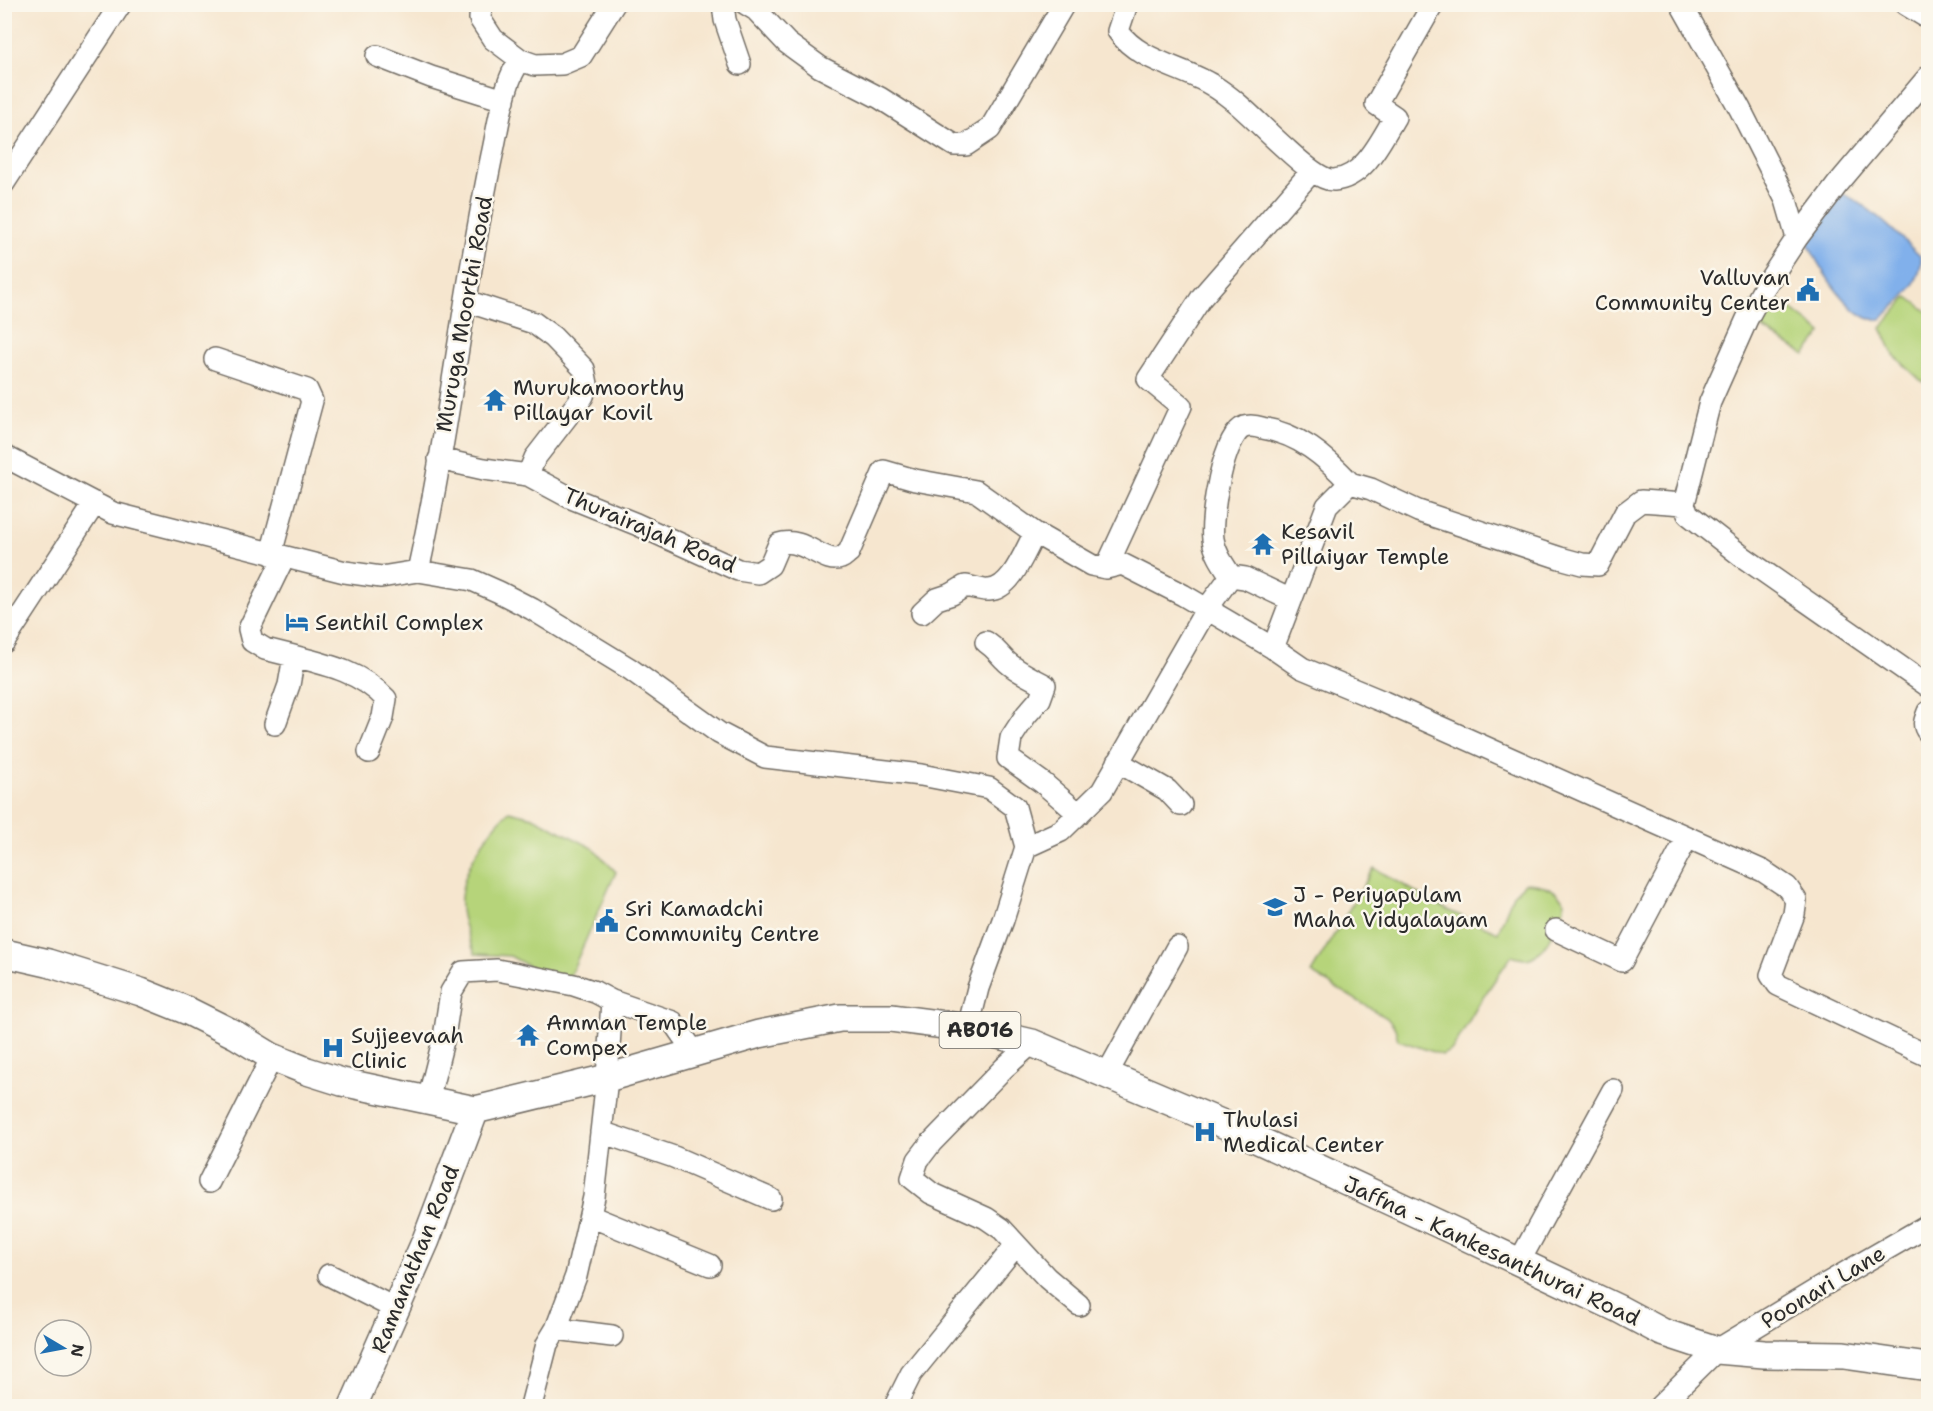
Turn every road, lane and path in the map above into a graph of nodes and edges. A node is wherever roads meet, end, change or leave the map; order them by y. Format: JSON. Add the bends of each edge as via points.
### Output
{"nodes":[{"id":1,"x":481,"y":4,"type":"edge"},
{"id":2,"x":614,"y":4,"type":"edge"},
{"id":3,"x":723,"y":4,"type":"edge"},
{"id":4,"x":1064,"y":4,"type":"edge"},
{"id":5,"x":1126,"y":4,"type":"edge"},
{"id":6,"x":1433,"y":4,"type":"edge"},
{"id":7,"x":1682,"y":4,"type":"edge"},
{"id":8,"x":1905,"y":4,"type":"edge"},
{"id":9,"x":120,"y":5,"type":"edge"},
{"id":10,"x":754,"y":6,"type":"edge"},
{"id":11,"x":1929,"y":18,"type":"edge"},
{"id":12,"x":377,"y":56,"type":"dead end"},
{"id":13,"x":521,"y":60,"type":"junction"},
{"id":14,"x":740,"y":64,"type":"dead end"},
{"id":15,"x":1929,"y":77,"type":"edge"},
{"id":16,"x":504,"y":100,"type":"junction"},
{"id":17,"x":1312,"y":171,"type":"junction"},
{"id":18,"x":4,"y":183,"type":"edge"},
{"id":19,"x":1797,"y":238,"type":"junction"},
{"id":20,"x":466,"y":301,"type":"junction"},
{"id":21,"x":215,"y":359,"type":"dead end"},
{"id":22,"x":4,"y":456,"type":"edge"},
{"id":23,"x":439,"y":459,"type":"junction"},
{"id":24,"x":528,"y":475,"type":"junction"},
{"id":25,"x":1350,"y":483,"type":"junction"},
{"id":26,"x":95,"y":503,"type":"junction"},
{"id":27,"x":1684,"y":504,"type":"junction"},
{"id":28,"x":1035,"y":533,"type":"junction"},
{"id":29,"x":277,"y":556,"type":"junction"},
{"id":30,"x":1106,"y":568,"type":"junction"},
{"id":31,"x":418,"y":571,"type":"junction"},
{"id":32,"x":1231,"y":576,"type":"junction"},
{"id":33,"x":1291,"y":600,"type":"junction"},
{"id":34,"x":1206,"y":610,"type":"junction"},
{"id":35,"x":922,"y":613,"type":"dead end"},
{"id":36,"x":5,"y":640,"type":"edge"},
{"id":37,"x":986,"y":642,"type":"dead end"},
{"id":38,"x":1273,"y":648,"type":"junction"},
{"id":39,"x":290,"y":655,"type":"junction"},
{"id":40,"x":1929,"y":686,"type":"edge"},
{"id":41,"x":1929,"y":712,"type":"edge"},
{"id":42,"x":275,"y":724,"type":"dead end"},
{"id":43,"x":1929,"y":732,"type":"edge"},
{"id":44,"x":369,"y":752,"type":"dead end"},
{"id":45,"x":1118,"y":762,"type":"junction"},
{"id":46,"x":1181,"y":806,"type":"dead end"},
{"id":47,"x":1079,"y":814,"type":"junction"},
{"id":48,"x":1687,"y":838,"type":"junction"},
{"id":49,"x":1026,"y":847,"type":"junction"},
{"id":50,"x":1556,"y":930,"type":"dead end"},
{"id":51,"x":1177,"y":946,"type":"dead end"},
{"id":52,"x":4,"y":953,"type":"edge"},
{"id":53,"x":612,"y":1001,"type":"junction"},
{"id":54,"x":968,"y":1028,"type":"junction"},
{"id":55,"x":1032,"y":1043,"type":"junction"},
{"id":56,"x":693,"y":1052,"type":"junction"},
{"id":57,"x":1929,"y":1056,"type":"edge"},
{"id":58,"x":272,"y":1057,"type":"junction"},
{"id":59,"x":1107,"y":1074,"type":"junction"},
{"id":60,"x":607,"y":1078,"type":"junction"},
{"id":61,"x":1612,"y":1090,"type":"dead end"},
{"id":62,"x":428,"y":1101,"type":"junction"},
{"id":63,"x":475,"y":1110,"type":"junction"},
{"id":64,"x":601,"y":1132,"type":"junction"},
{"id":65,"x":209,"y":1182,"type":"dead end"},
{"id":66,"x":771,"y":1199,"type":"dead end"},
{"id":67,"x":590,"y":1216,"type":"junction"},
{"id":68,"x":1929,"y":1225,"type":"edge"},
{"id":69,"x":1016,"y":1245,"type":"junction"},
{"id":70,"x":1519,"y":1262,"type":"junction"},
{"id":71,"x":710,"y":1265,"type":"dead end"},
{"id":72,"x":329,"y":1275,"type":"dead end"},
{"id":73,"x":1079,"y":1305,"type":"dead end"},
{"id":74,"x":396,"y":1309,"type":"junction"},
{"id":75,"x":556,"y":1329,"type":"junction"},
{"id":76,"x":612,"y":1335,"type":"dead end"},
{"id":77,"x":1717,"y":1350,"type":"junction"},
{"id":78,"x":1929,"y":1368,"type":"edge"},
{"id":79,"x":353,"y":1407,"type":"edge"},
{"id":80,"x":531,"y":1407,"type":"edge"},
{"id":81,"x":896,"y":1407,"type":"edge"},
{"id":82,"x":1660,"y":1407,"type":"edge"}],
"edges":[{"from":1,"to":13,"type":"street","via":[[480,19],[493,39]]},
{"from":2,"to":13,"type":"street","via":[[581,56],[562,64],[535,65]]},
{"from":3,"to":14,"type":"street"},
{"from":4,"to":10,"type":"street","via":[[990,129],[966,145],[954,145],[880,98],[820,67],[787,43]]},
{"from":5,"to":17,"type":"street","via":[[1118,31],[1123,39],[1168,66],[1212,85]]},
{"from":6,"to":17,"type":"street","via":[[1376,104],[1395,117],[1364,164],[1346,178],[1330,181]]},
{"from":7,"to":19,"type":"street","via":[[1786,200]]},
{"from":8,"to":11,"type":"street"},
{"from":9,"to":18,"type":"street"},
{"from":12,"to":16,"type":"street"},
{"from":13,"to":16,"type":"street","name":"Muruga Moorthi Road","via":[[515,66]]},
{"from":15,"to":19,"type":"street"},
{"from":16,"to":20,"type":"street","name":"Muruga Moorthi Road"},
{"from":17,"to":30,"type":"street","via":[[1202,297],[1148,379],[1181,406]]},
{"from":19,"to":27,"type":"street","via":[[1747,318],[1710,402]]},
{"from":20,"to":23,"type":"street","name":"Muruga Moorthi Road"},
{"from":20,"to":24,"type":"street","via":[[534,323],[584,369],[587,384],[583,396],[535,458]]},
{"from":21,"to":29,"type":"street","via":[[311,394]]},
{"from":22,"to":26,"type":"street"},
{"from":23,"to":24,"type":"street"},
{"from":23,"to":31,"type":"street","name":"Muruga Moorthi Road"},
{"from":24,"to":28,"type":"street","name":"Thurairajah Road","via":[[569,497],[738,570],[758,573],[770,565],[779,544],[788,541],[831,559],[840,559],[849,552],[884,471],[976,491]]},
{"from":25,"to":27,"type":"street","via":[[1418,511],[1582,564],[1598,565],[1625,513],[1641,501]]},
{"from":25,"to":32,"type":"street","via":[[1328,459],[1290,436],[1249,425],[1241,428],[1224,459],[1217,485],[1212,536],[1216,552]]},
{"from":25,"to":33,"type":"street","via":[[1328,506]]},
{"from":26,"to":29,"type":"street","via":[[114,513]]},
{"from":26,"to":36,"type":"street"},
{"from":27,"to":40,"type":"street","via":[[1688,514],[1743,557]]},
{"from":28,"to":30,"type":"street","name":"Thurairajah Road","via":[[1091,565]]},
{"from":28,"to":35,"type":"street","via":[[1015,574],[1002,584],[990,590],[965,586],[937,599]]},
{"from":29,"to":31,"type":"street","via":[[381,577]]},
{"from":29,"to":39,"type":"street","via":[[249,629],[252,641],[265,649]]},
{"from":30,"to":34,"type":"street","name":"Thurairajah Road","via":[[1122,564]]},
{"from":31,"to":49,"type":"street","via":[[472,580],[532,609],[630,669],[719,733],[765,758],[989,788],[1016,807]]},
{"from":32,"to":33,"type":"street","via":[[1245,578]]},
{"from":32,"to":34,"type":"street"},
{"from":33,"to":38,"type":"street"},
{"from":34,"to":38,"type":"street","name":"Thurairajah Road"},
{"from":34,"to":45,"type":"street"},
{"from":37,"to":47,"type":"street","via":[[1013,666],[1045,685],[1040,699],[1011,738],[1008,758]]},
{"from":38,"to":48,"type":"street","name":"Thurairajah Road","via":[[1302,669],[1406,711]]},
{"from":39,"to":42,"type":"street","via":[[293,662],[289,685]]},
{"from":39,"to":44,"type":"street","via":[[340,668],[376,688],[386,699]]},
{"from":41,"to":43,"type":"street","via":[[1924,722]]},
{"from":45,"to":46,"type":"street","via":[[1167,790]]},
{"from":45,"to":47,"type":"street","via":[[1102,791]]},
{"from":47,"to":49,"type":"street","via":[[1061,831]]},
{"from":48,"to":50,"type":"street","via":[[1622,961]]},
{"from":48,"to":57,"type":"street","name":"Thurairajah Road","via":[[1763,872],[1787,887],[1796,900],[1771,975],[1778,985]]},
{"from":49,"to":54,"type":"street"},
{"from":51,"to":59,"type":"street"},
{"from":52,"to":58,"type":"main road","name":"Jaffna - Kankesanthurai Road","number":"AB016","via":[[141,992],[188,1011]]},
{"from":53,"to":56,"type":"street","via":[[673,1022]]},
{"from":53,"to":60,"type":"street"},
{"from":53,"to":62,"type":"street","via":[[574,985],[519,974],[497,970],[463,972],[451,992]]},
{"from":54,"to":55,"type":"main road","name":"Jaffna - Kankesanthurai Road","number":"AB016"},
{"from":54,"to":56,"type":"main road","name":"Jaffna - Kankesanthurai Road","number":"AB016","via":[[891,1018],[840,1018]]},
{"from":55,"to":59,"type":"main road","name":"Jaffna - Kankesanthurai Road","number":"AB016"},
{"from":55,"to":69,"type":"street","via":[[931,1143],[918,1160],[912,1178],[930,1193],[986,1218]]},
{"from":56,"to":60,"type":"main road","name":"Jaffna - Kankesanthurai Road","number":"AB016"},
{"from":58,"to":62,"type":"main road","name":"Jaffna - Kankesanthurai Road","number":"AB016","via":[[342,1082]]},
{"from":58,"to":65,"type":"street"},
{"from":59,"to":70,"type":"main road","name":"Jaffna - Kankesanthurai Road","number":"AB016"},
{"from":60,"to":63,"type":"main road","name":"Jaffna - Kankesanthurai Road","number":"AB016"},
{"from":60,"to":64,"type":"street"},
{"from":61,"to":70,"type":"street"},
{"from":62,"to":63,"type":"main road","name":"Jaffna - Kankesanthurai Road","number":"AB016"},
{"from":63,"to":74,"type":"main road","name":"Ramanathan Road"},
{"from":64,"to":66,"type":"street","via":[[674,1156]]},
{"from":64,"to":67,"type":"street"},
{"from":67,"to":71,"type":"street"},
{"from":67,"to":75,"type":"street","via":[[576,1276]]},
{"from":68,"to":77,"type":"street","name":"Poonari Lane"},
{"from":69,"to":73,"type":"street"},
{"from":69,"to":81,"type":"street","via":[[911,1374]]},
{"from":70,"to":77,"type":"main road","name":"Jaffna - Kankesanthurai Road","number":"AB016","via":[[1662,1332]]},
{"from":72,"to":74,"type":"street"},
{"from":74,"to":79,"type":"main road","name":"Ramanathan Road"},
{"from":75,"to":76,"type":"street"},
{"from":75,"to":80,"type":"street","via":[[547,1344]]},
{"from":77,"to":78,"type":"main road","name":"Jaffna - Kankesanthurai Road","number":"AB016","via":[[1844,1355]]},
{"from":77,"to":82,"type":"street","name":"Poonari Lane"}]}
